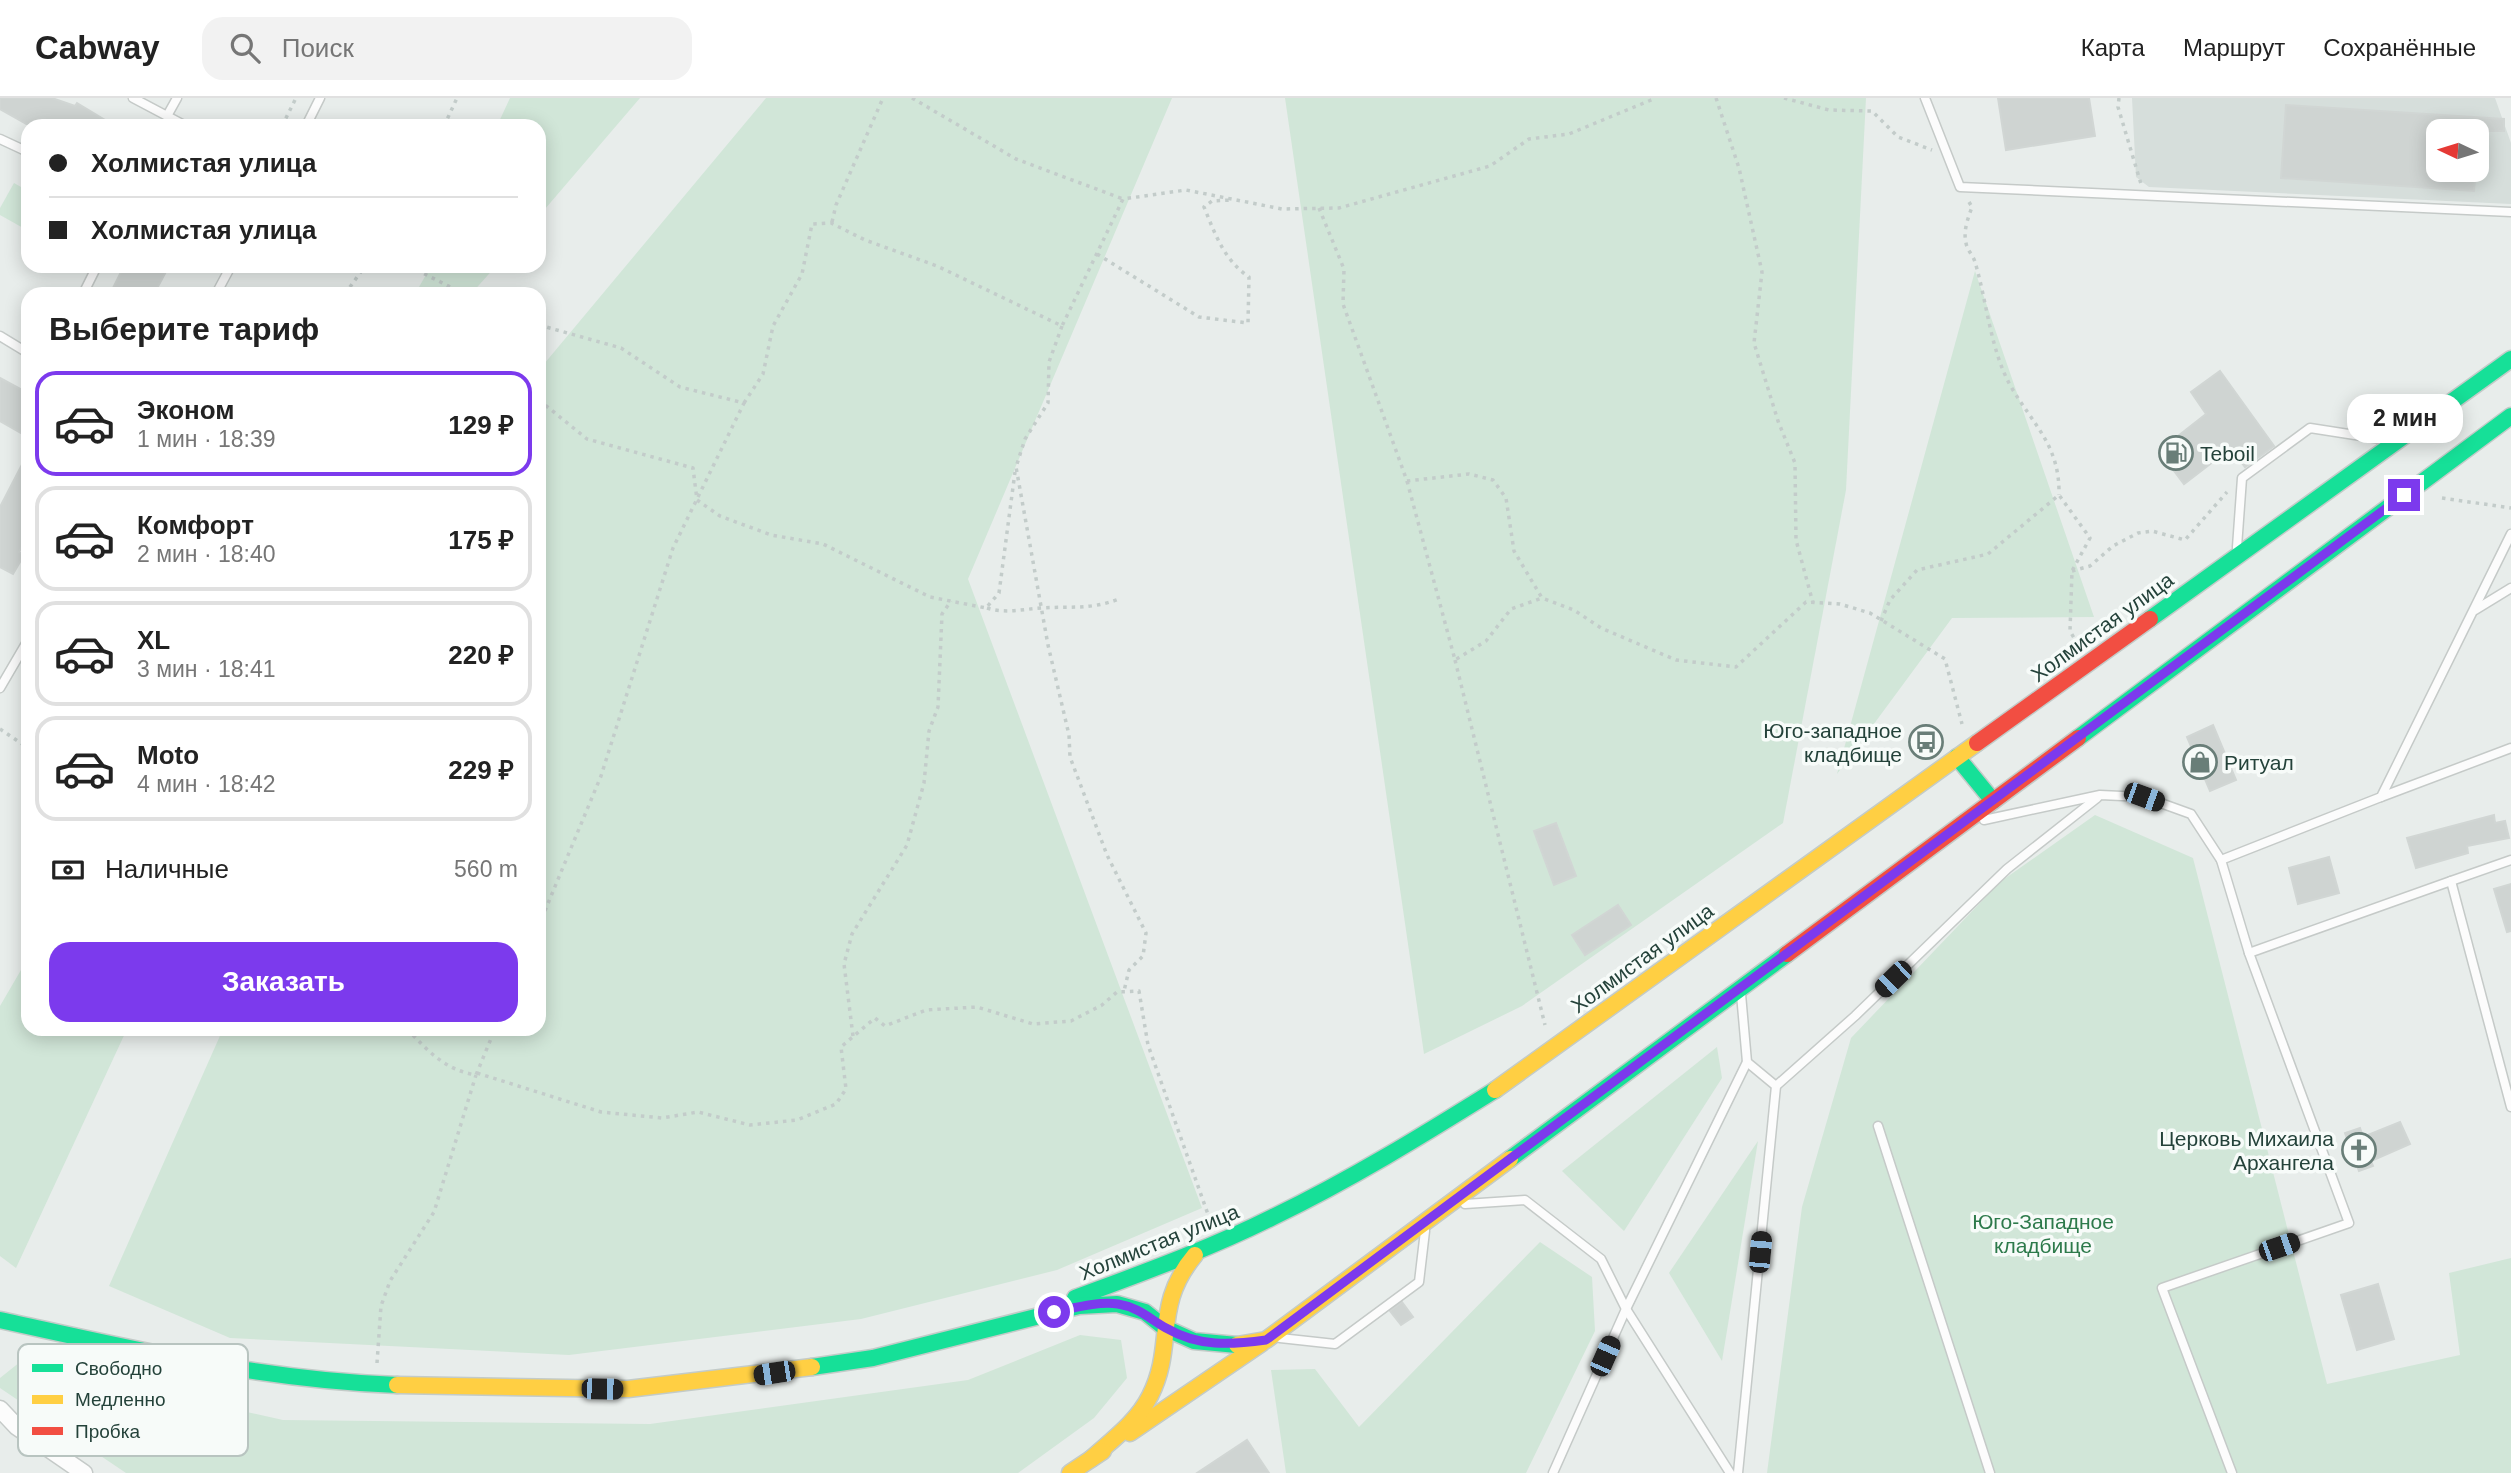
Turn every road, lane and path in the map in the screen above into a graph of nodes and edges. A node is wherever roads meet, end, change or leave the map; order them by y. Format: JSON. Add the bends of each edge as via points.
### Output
{"nodes":[{"id":1,"x":133,"y":98,"type":"edge"},
{"id":2,"x":177,"y":98,"type":"edge"},
{"id":3,"x":296,"y":98,"type":"edge"},
{"id":4,"x":320,"y":98,"type":"edge"},
{"id":5,"x":457,"y":98,"type":"edge"},
{"id":6,"x":883,"y":98,"type":"edge"},
{"id":7,"x":912,"y":98,"type":"edge"},
{"id":8,"x":1656,"y":98,"type":"edge"},
{"id":9,"x":1716,"y":98,"type":"edge"},
{"id":10,"x":1784,"y":98,"type":"edge"},
{"id":11,"x":1925,"y":98,"type":"edge"},
{"id":12,"x":2119,"y":98,"type":"edge"},
{"id":13,"x":167,"y":116,"type":"junction"},
{"id":14,"x":173,"y":119,"type":"edge"},
{"id":15,"x":286,"y":119,"type":"edge"},
{"id":16,"x":310,"y":119,"type":"edge"},
{"id":17,"x":447,"y":119,"type":"edge"},
{"id":18,"x":0,"y":139,"type":"edge"},
{"id":19,"x":21,"y":149,"type":"edge"},
{"id":20,"x":1948,"y":158,"type":"junction"},
{"id":21,"x":1960,"y":187,"type":"junction"},
{"id":22,"x":2145,"y":196,"type":"junction"},
{"id":23,"x":1123,"y":199,"type":"junction"},
{"id":24,"x":1238,"y":200,"type":"junction"},
{"id":25,"x":1320,"y":208,"type":"junction"},
{"id":26,"x":2511,"y":212,"type":"edge"},
{"id":27,"x":831,"y":223,"type":"junction"},
{"id":28,"x":1097,"y":254,"type":"junction"},
{"id":29,"x":423,"y":273,"type":"edge"},
{"id":30,"x":450,"y":287,"type":"edge"},
{"id":31,"x":1062,"y":326,"type":"junction"},
{"id":32,"x":546,"y":327,"type":"edge"},
{"id":33,"x":0,"y":336,"type":"edge"},
{"id":34,"x":21,"y":349,"type":"edge"},
{"id":35,"x":2511,"y":359,"type":"edge"},
{"id":36,"x":744,"y":403,"type":"junction"},
{"id":37,"x":546,"y":406,"type":"edge"},
{"id":38,"x":2511,"y":416,"type":"edge"},
{"id":39,"x":2397,"y":441,"type":"junction"},
{"id":40,"x":1016,"y":467,"type":"junction"},
{"id":41,"x":2242,"y":478,"type":"junction"},
{"id":42,"x":1407,"y":481,"type":"junction"},
{"id":43,"x":2059,"y":495,"type":"junction"},
{"id":44,"x":2404,"y":495,"type":"junction"},
{"id":45,"x":697,"y":500,"type":"junction"},
{"id":46,"x":2511,"y":508,"type":"edge"},
{"id":47,"x":2511,"y":534,"type":"edge"},
{"id":48,"x":2237,"y":556,"type":"junction"},
{"id":49,"x":2072,"y":571,"type":"junction"},
{"id":50,"x":2511,"y":588,"type":"edge"},
{"id":51,"x":1542,"y":598,"type":"junction"},
{"id":52,"x":1119,"y":599,"type":"dead end"},
{"id":53,"x":951,"y":601,"type":"junction"},
{"id":54,"x":1813,"y":603,"type":"junction"},
{"id":55,"x":986,"y":608,"type":"junction"},
{"id":56,"x":1042,"y":608,"type":"junction"},
{"id":57,"x":2475,"y":610,"type":"junction"},
{"id":58,"x":1881,"y":621,"type":"junction"},
{"id":59,"x":21,"y":652,"type":"edge"},
{"id":60,"x":1455,"y":660,"type":"junction"},
{"id":61,"x":2088,"y":663,"type":"junction"},
{"id":62,"x":0,"y":688,"type":"edge"},
{"id":63,"x":0,"y":729,"type":"edge"},
{"id":64,"x":21,"y":743,"type":"edge"},
{"id":65,"x":2511,"y":748,"type":"edge"},
{"id":66,"x":1963,"y":753,"type":"junction"},
{"id":67,"x":2100,"y":795,"type":"junction"},
{"id":68,"x":2382,"y":797,"type":"junction"},
{"id":69,"x":1993,"y":801,"type":"junction"},
{"id":70,"x":1961,"y":824,"type":"junction"},
{"id":71,"x":2221,"y":860,"type":"junction"},
{"id":72,"x":2511,"y":860,"type":"edge"},
{"id":73,"x":2452,"y":881,"type":"junction"},
{"id":74,"x":546,"y":908,"type":"edge"},
{"id":75,"x":2249,"y":953,"type":"junction"},
{"id":76,"x":1741,"y":988,"type":"junction"},
{"id":77,"x":1124,"y":992,"type":"junction"},
{"id":78,"x":414,"y":1036,"type":"edge"},
{"id":79,"x":492,"y":1036,"type":"edge"},
{"id":80,"x":853,"y":1037,"type":"junction"},
{"id":81,"x":1550,"y":1050,"type":"junction"},
{"id":82,"x":1746,"y":1062,"type":"junction"},
{"id":83,"x":476,"y":1074,"type":"junction"},
{"id":84,"x":1776,"y":1086,"type":"junction"},
{"id":85,"x":2511,"y":1107,"type":"edge"},
{"id":86,"x":1878,"y":1126,"type":"dead end"},
{"id":87,"x":1448,"y":1205,"type":"junction"},
{"id":88,"x":1427,"y":1221,"type":"junction"},
{"id":89,"x":1219,"y":1243,"type":"junction"},
{"id":90,"x":1196,"y":1253,"type":"junction"},
{"id":91,"x":1626,"y":1309,"type":"junction"},
{"id":92,"x":0,"y":1320,"type":"edge"},
{"id":93,"x":1003,"y":1325,"type":"junction"},
{"id":94,"x":1165,"y":1328,"type":"junction"},
{"id":95,"x":1268,"y":1338,"type":"junction"},
{"id":96,"x":110,"y":1344,"type":"edge"},
{"id":97,"x":248,"y":1371,"type":"edge"},
{"id":98,"x":376,"y":1384,"type":"junction"},
{"id":99,"x":0,"y":1409,"type":"edge"},
{"id":100,"x":18,"y":1428,"type":"edge"},
{"id":101,"x":59,"y":1456,"type":"edge"},
{"id":102,"x":1091,"y":1459,"type":"junction"},
{"id":103,"x":84,"y":1473,"type":"edge"},
{"id":104,"x":1070,"y":1473,"type":"edge"},
{"id":105,"x":1553,"y":1473,"type":"edge"},
{"id":106,"x":1730,"y":1473,"type":"edge"},
{"id":107,"x":1738,"y":1473,"type":"edge"},
{"id":108,"x":1990,"y":1473,"type":"edge"},
{"id":109,"x":2232,"y":1473,"type":"edge"}],
"edges":[{"from":1,"to":13,"type":"lane"},
{"from":2,"to":13,"type":"lane"},
{"from":3,"to":15,"type":"path"},
{"from":4,"to":16,"type":"lane"},
{"from":5,"to":17,"type":"path"},
{"from":6,"to":27,"type":"path"},
{"from":7,"to":23,"type":"path","via":[[1016,159]]},
{"from":8,"to":25,"type":"path","via":[[1569,134],[1529,139],[1490,166],[1339,208]]},
{"from":9,"to":54,"type":"path","via":[[1739,168],[1762,272],[1754,343],[1795,463],[1796,540]]},
{"from":10,"to":20,"type":"path","via":[[1829,110],[1872,111],[1898,137]]},
{"from":11,"to":20,"type":"lane"},
{"from":12,"to":22,"type":"path"},
{"from":13,"to":14,"type":"lane"},
{"from":18,"to":19,"type":"lane"},
{"from":20,"to":21,"type":"lane"},
{"from":21,"to":22,"type":"lane"},
{"from":21,"to":43,"type":"path","via":[[1972,206],[1966,244],[1974,259],[1994,342],[2010,384],[2048,440],[2060,472]]},
{"from":22,"to":26,"type":"lane"},
{"from":23,"to":24,"type":"path","via":[[1186,190]]},
{"from":23,"to":28,"type":"path"},
{"from":24,"to":25,"type":"path","via":[[1282,209]]},
{"from":24,"to":28,"type":"path","via":[[1212,201],[1204,207],[1220,246],[1249,278],[1248,323],[1199,317]]},
{"from":25,"to":42,"type":"path","via":[[1344,269],[1343,304]]},
{"from":27,"to":31,"type":"path","via":[[937,266]]},
{"from":27,"to":36,"type":"path","via":[[812,224],[802,274],[773,326],[763,374]]},
{"from":28,"to":31,"type":"path"},
{"from":29,"to":30,"type":"path"},
{"from":31,"to":40,"type":"path","via":[[1049,362],[1048,402],[1025,439]]},
{"from":32,"to":36,"type":"path","via":[[621,348],[680,387]]},
{"from":33,"to":34,"type":"lane"},
{"from":35,"to":39,"type":"main road","name":"Холмистая улица"},
{"from":36,"to":45,"type":"path"},
{"from":37,"to":45,"type":"path","via":[[587,439],[693,467]]},
{"from":38,"to":44,"type":"main road","name":"Холмистая улица"},
{"from":39,"to":41,"type":"lane","via":[[2310,428]]},
{"from":39,"to":48,"type":"main road","name":"Холмистая улица"},
{"from":40,"to":55,"type":"path","via":[[999,593]]},
{"from":40,"to":56,"type":"path"},
{"from":41,"to":48,"type":"lane"},
{"from":41,"to":49,"type":"path","via":[[2185,540],[2152,531],[2138,533],[2090,566]]},
{"from":42,"to":51,"type":"path","via":[[1469,474],[1493,480],[1506,498],[1514,551]]},
{"from":42,"to":60,"type":"path"},
{"from":43,"to":49,"type":"path","via":[[2090,538]]},
{"from":43,"to":58,"type":"path","via":[[1988,554],[1917,570],[1890,600]]},
{"from":44,"to":46,"type":"path"},
{"from":44,"to":69,"type":"main road","name":"Холмистая улица"},
{"from":45,"to":53,"type":"path","via":[[720,516],[771,535],[823,544],[919,592]]},
{"from":45,"to":74,"type":"path","via":[[673,548],[601,776]]},
{"from":47,"to":57,"type":"lane"},
{"from":48,"to":61,"type":"main road","name":"Холмистая улица"},
{"from":49,"to":61,"type":"path","via":[[2070,631]]},
{"from":50,"to":57,"type":"lane"},
{"from":51,"to":54,"type":"path","via":[[1676,660],[1736,667],[1806,603]]},
{"from":51,"to":60,"type":"path","via":[[1511,609],[1486,641]]},
{"from":52,"to":56,"type":"path","via":[[1082,608]]},
{"from":53,"to":55,"type":"path"},
{"from":53,"to":80,"type":"path","via":[[942,614],[937,707],[929,731],[925,783],[907,845],[852,934],[844,964]]},
{"from":54,"to":58,"type":"path","via":[[1840,604]]},
{"from":55,"to":56,"type":"path","via":[[1004,613]]},
{"from":56,"to":77,"type":"path","via":[[1070,757],[1107,855],[1146,933],[1143,956],[1129,970]]},
{"from":57,"to":68,"type":"lane"},
{"from":58,"to":66,"type":"path","via":[[1945,659]]},
{"from":59,"to":62,"type":"lane"},
{"from":60,"to":81,"type":"path"},
{"from":61,"to":66,"type":"main road","name":"Холмистая улица"},
{"from":63,"to":64,"type":"path"},
{"from":65,"to":68,"type":"lane"},
{"from":66,"to":69,"type":"main road"},
{"from":66,"to":81,"type":"main road","name":"Холмистая улица"},
{"from":67,"to":70,"type":"lane"},
{"from":67,"to":71,"type":"lane","via":[[2144,797],[2191,814]]},
{"from":67,"to":84,"type":"lane","via":[[2007,869]]},
{"from":68,"to":71,"type":"lane"},
{"from":69,"to":70,"type":"main road","name":"Холмистая улица"},
{"from":70,"to":76,"type":"main road","name":"Холмистая улица"},
{"from":71,"to":75,"type":"lane"},
{"from":72,"to":73,"type":"lane"},
{"from":73,"to":75,"type":"lane"},
{"from":73,"to":85,"type":"lane"},
{"from":75,"to":109,"type":"lane","via":[[2349,1223],[2162,1288]]},
{"from":76,"to":82,"type":"lane"},
{"from":76,"to":87,"type":"main road","name":"Холмистая улица"},
{"from":77,"to":80,"type":"path","via":[[1071,1021],[1033,1024],[977,1007],[926,1010],[885,1026],[875,1018]]},
{"from":77,"to":89,"type":"path","via":[[1139,991],[1148,1045]]},
{"from":78,"to":83,"type":"path","via":[[439,1061],[460,1073]]},
{"from":79,"to":83,"type":"path"},
{"from":80,"to":83,"type":"path","via":[[841,1047],[846,1089],[836,1104],[797,1120],[750,1125],[698,1112],[662,1118],[601,1112]]},
{"from":81,"to":89,"type":"main road","name":"Холмистая улица","via":[[1405,1146]]},
{"from":82,"to":84,"type":"lane"},
{"from":82,"to":91,"type":"lane"},
{"from":83,"to":98,"type":"path","via":[[434,1212],[390,1281],[381,1306]]},
{"from":84,"to":107,"type":"lane"},
{"from":86,"to":108,"type":"lane"},
{"from":87,"to":88,"type":"main road","name":"Холмистая улица"},
{"from":87,"to":91,"type":"lane","via":[[1525,1200],[1601,1259]]},
{"from":88,"to":95,"type":"main road","name":"Холмистая улица"},
{"from":88,"to":95,"type":"lane","via":[[1419,1282],[1346,1336],[1335,1344]]},
{"from":89,"to":90,"type":"main road","name":"Холмистая улица"},
{"from":90,"to":93,"type":"main road","name":"Холмистая улица"},
{"from":90,"to":94,"type":"main road","via":[[1177,1272]]},
{"from":91,"to":105,"type":"lane"},
{"from":91,"to":106,"type":"lane"},
{"from":92,"to":96,"type":"main road"},
{"from":93,"to":94,"type":"main road","name":"Холмистая улица","via":[[1079,1306],[1117,1304],[1144,1312]]},
{"from":93,"to":98,"type":"main road","via":[[873,1358],[628,1389]]},
{"from":94,"to":95,"type":"main road","name":"Холмистая улица","via":[[1194,1341],[1230,1346]]},
{"from":94,"to":102,"type":"main road","via":[[1163,1358],[1150,1396],[1130,1423]]},
{"from":95,"to":102,"type":"main road"},
{"from":97,"to":98,"type":"main road"},
{"from":99,"to":100,"type":"street"},
{"from":101,"to":103,"type":"street"},
{"from":102,"to":104,"type":"main road"}]}
